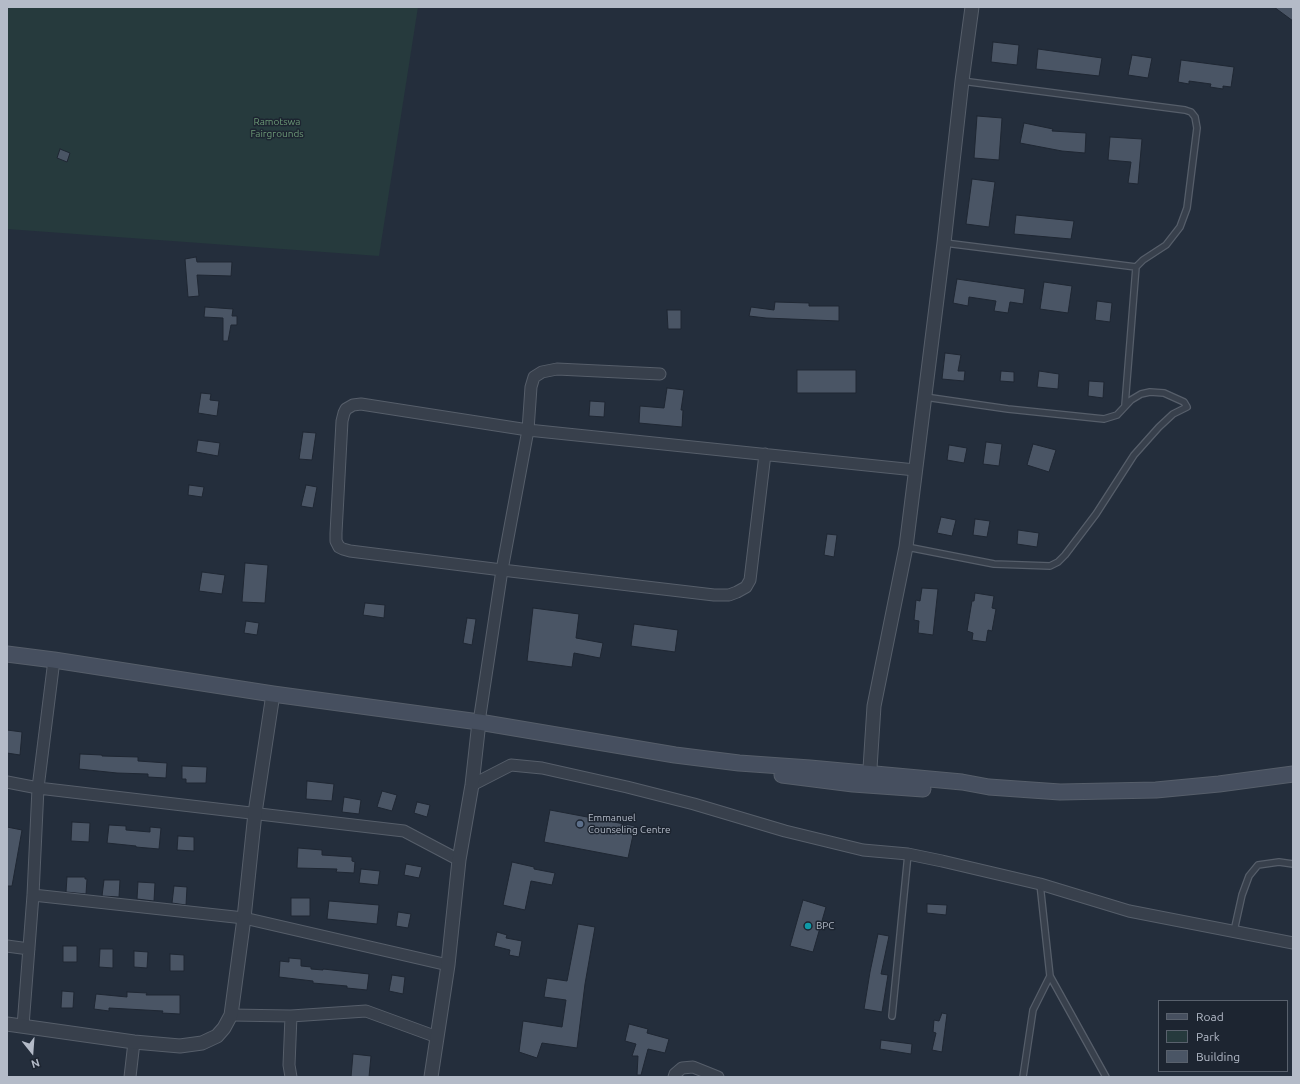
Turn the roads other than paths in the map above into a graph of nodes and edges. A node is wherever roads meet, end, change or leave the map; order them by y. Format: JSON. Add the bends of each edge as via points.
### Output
{"nodes":[{"id":1,"x":972,"y":7,"type":"edge"},
{"id":2,"x":962,"y":81,"type":"junction"},
{"id":3,"x":944,"y":243,"type":"junction"},
{"id":4,"x":1136,"y":267,"type":"junction"},
{"id":5,"x":660,"y":374,"type":"dead end"},
{"id":6,"x":924,"y":397,"type":"junction"},
{"id":7,"x":1125,"y":405,"type":"junction"},
{"id":8,"x":528,"y":430,"type":"junction"},
{"id":9,"x":766,"y":454,"type":"junction"},
{"id":10,"x":916,"y":470,"type":"junction"},
{"id":11,"x":906,"y":547,"type":"junction"},
{"id":12,"x":502,"y":570,"type":"junction"},
{"id":13,"x":7,"y":654,"type":"edge"},
{"id":14,"x":54,"y":660,"type":"junction"},
{"id":15,"x":273,"y":694,"type":"junction"},
{"id":16,"x":479,"y":722,"type":"junction"},
{"id":17,"x":1293,"y":774,"type":"edge"},
{"id":18,"x":869,"y":779,"type":"junction"},
{"id":19,"x":7,"y":782,"type":"edge"},
{"id":20,"x":472,"y":785,"type":"junction"},
{"id":21,"x":38,"y":788,"type":"junction"},
{"id":22,"x":255,"y":813,"type":"junction"},
{"id":23,"x":908,"y":854,"type":"junction"},
{"id":24,"x":459,"y":860,"type":"junction"},
{"id":25,"x":1293,"y":864,"type":"edge"},
{"id":26,"x":1040,"y":884,"type":"junction"},
{"id":27,"x":33,"y":896,"type":"junction"},
{"id":28,"x":244,"y":918,"type":"junction"},
{"id":29,"x":1234,"y":932,"type":"junction"},
{"id":30,"x":1293,"y":943,"type":"edge"},
{"id":31,"x":7,"y":946,"type":"edge"},
{"id":32,"x":29,"y":949,"type":"junction"},
{"id":33,"x":448,"y":965,"type":"junction"},
{"id":34,"x":1050,"y":976,"type":"junction"},
{"id":35,"x":230,"y":1015,"type":"junction"},
{"id":36,"x":291,"y":1016,"type":"junction"},
{"id":37,"x":892,"y":1016,"type":"dead end"},
{"id":38,"x":7,"y":1024,"type":"edge"},
{"id":39,"x":23,"y":1026,"type":"junction"},
{"id":40,"x":437,"y":1037,"type":"junction"},
{"id":41,"x":134,"y":1042,"type":"junction"},
{"id":42,"x":130,"y":1077,"type":"edge"},
{"id":43,"x":291,"y":1077,"type":"edge"},
{"id":44,"x":431,"y":1077,"type":"edge"},
{"id":45,"x":674,"y":1077,"type":"edge"},
{"id":46,"x":718,"y":1077,"type":"edge"},
{"id":47,"x":1024,"y":1077,"type":"edge"},
{"id":48,"x":1106,"y":1077,"type":"edge"}],
"edges":[{"from":1,"to":2,"type":"street"},
{"from":2,"to":3,"type":"street"},
{"from":2,"to":4,"type":"lane","via":[[1186,110],[1195,117],[1197,128],[1187,208],[1180,227],[1166,245]]},
{"from":3,"to":4,"type":"lane"},
{"from":3,"to":6,"type":"street"},
{"from":4,"to":7,"type":"lane"},
{"from":5,"to":8,"type":"street","via":[[557,369],[542,372],[534,377],[531,387]]},
{"from":6,"to":7,"type":"lane","via":[[1104,419],[1117,415]]},
{"from":6,"to":10,"type":"street"},
{"from":7,"to":11,"type":"lane","via":[[1141,394],[1164,392],[1184,402],[1187,407],[1168,418],[1134,455],[1096,514],[1058,562],[1050,566],[994,564]]},
{"from":8,"to":9,"type":"street"},
{"from":8,"to":12,"type":"street"},
{"from":8,"to":12,"type":"street","via":[[361,404],[353,405],[344,413],[336,533],[339,547],[350,551]]},
{"from":9,"to":10,"type":"street"},
{"from":9,"to":12,"type":"street","via":[[750,580],[746,587],[737,592],[714,595]]},
{"from":10,"to":11,"type":"street"},
{"from":11,"to":18,"type":"street","via":[[874,706]]},
{"from":12,"to":16,"type":"street"},
{"from":13,"to":14,"type":"main road"},
{"from":14,"to":15,"type":"main road"},
{"from":14,"to":21,"type":"street"},
{"from":15,"to":16,"type":"main road"},
{"from":15,"to":22,"type":"street"},
{"from":16,"to":18,"type":"main road","via":[[675,755],[739,763],[808,779]]},
{"from":16,"to":20,"type":"street"},
{"from":17,"to":18,"type":"main road","via":[[1156,790],[1060,792],[989,787],[962,790]]},
{"from":19,"to":21,"type":"street"},
{"from":20,"to":23,"type":"street","via":[[511,765],[542,768],[694,804],[785,831],[862,850]]},
{"from":20,"to":24,"type":"street"},
{"from":21,"to":22,"type":"street"},
{"from":21,"to":27,"type":"street"},
{"from":22,"to":24,"type":"street","via":[[404,831]]},
{"from":22,"to":28,"type":"street"},
{"from":23,"to":26,"type":"street"},
{"from":23,"to":37,"type":"lane"},
{"from":24,"to":33,"type":"street"},
{"from":25,"to":29,"type":"lane","via":[[1280,862],[1258,866],[1249,876]]},
{"from":26,"to":29,"type":"street","via":[[1129,911]]},
{"from":26,"to":34,"type":"lane"},
{"from":27,"to":28,"type":"street"},
{"from":27,"to":32,"type":"street"},
{"from":28,"to":33,"type":"street"},
{"from":28,"to":35,"type":"street"},
{"from":29,"to":30,"type":"street"},
{"from":31,"to":32,"type":"street"},
{"from":32,"to":39,"type":"street"},
{"from":33,"to":40,"type":"street"},
{"from":34,"to":47,"type":"lane","via":[[1033,1010]]},
{"from":34,"to":48,"type":"lane"},
{"from":35,"to":36,"type":"street"},
{"from":35,"to":41,"type":"street","via":[[217,1036],[202,1043],[180,1046]]},
{"from":36,"to":40,"type":"street","via":[[366,1010]]},
{"from":36,"to":43,"type":"street"},
{"from":38,"to":39,"type":"street"},
{"from":39,"to":41,"type":"street"},
{"from":40,"to":44,"type":"street"},
{"from":41,"to":42,"type":"street"},
{"from":45,"to":46,"type":"street","via":[[682,1068],[693,1067]]}]}
